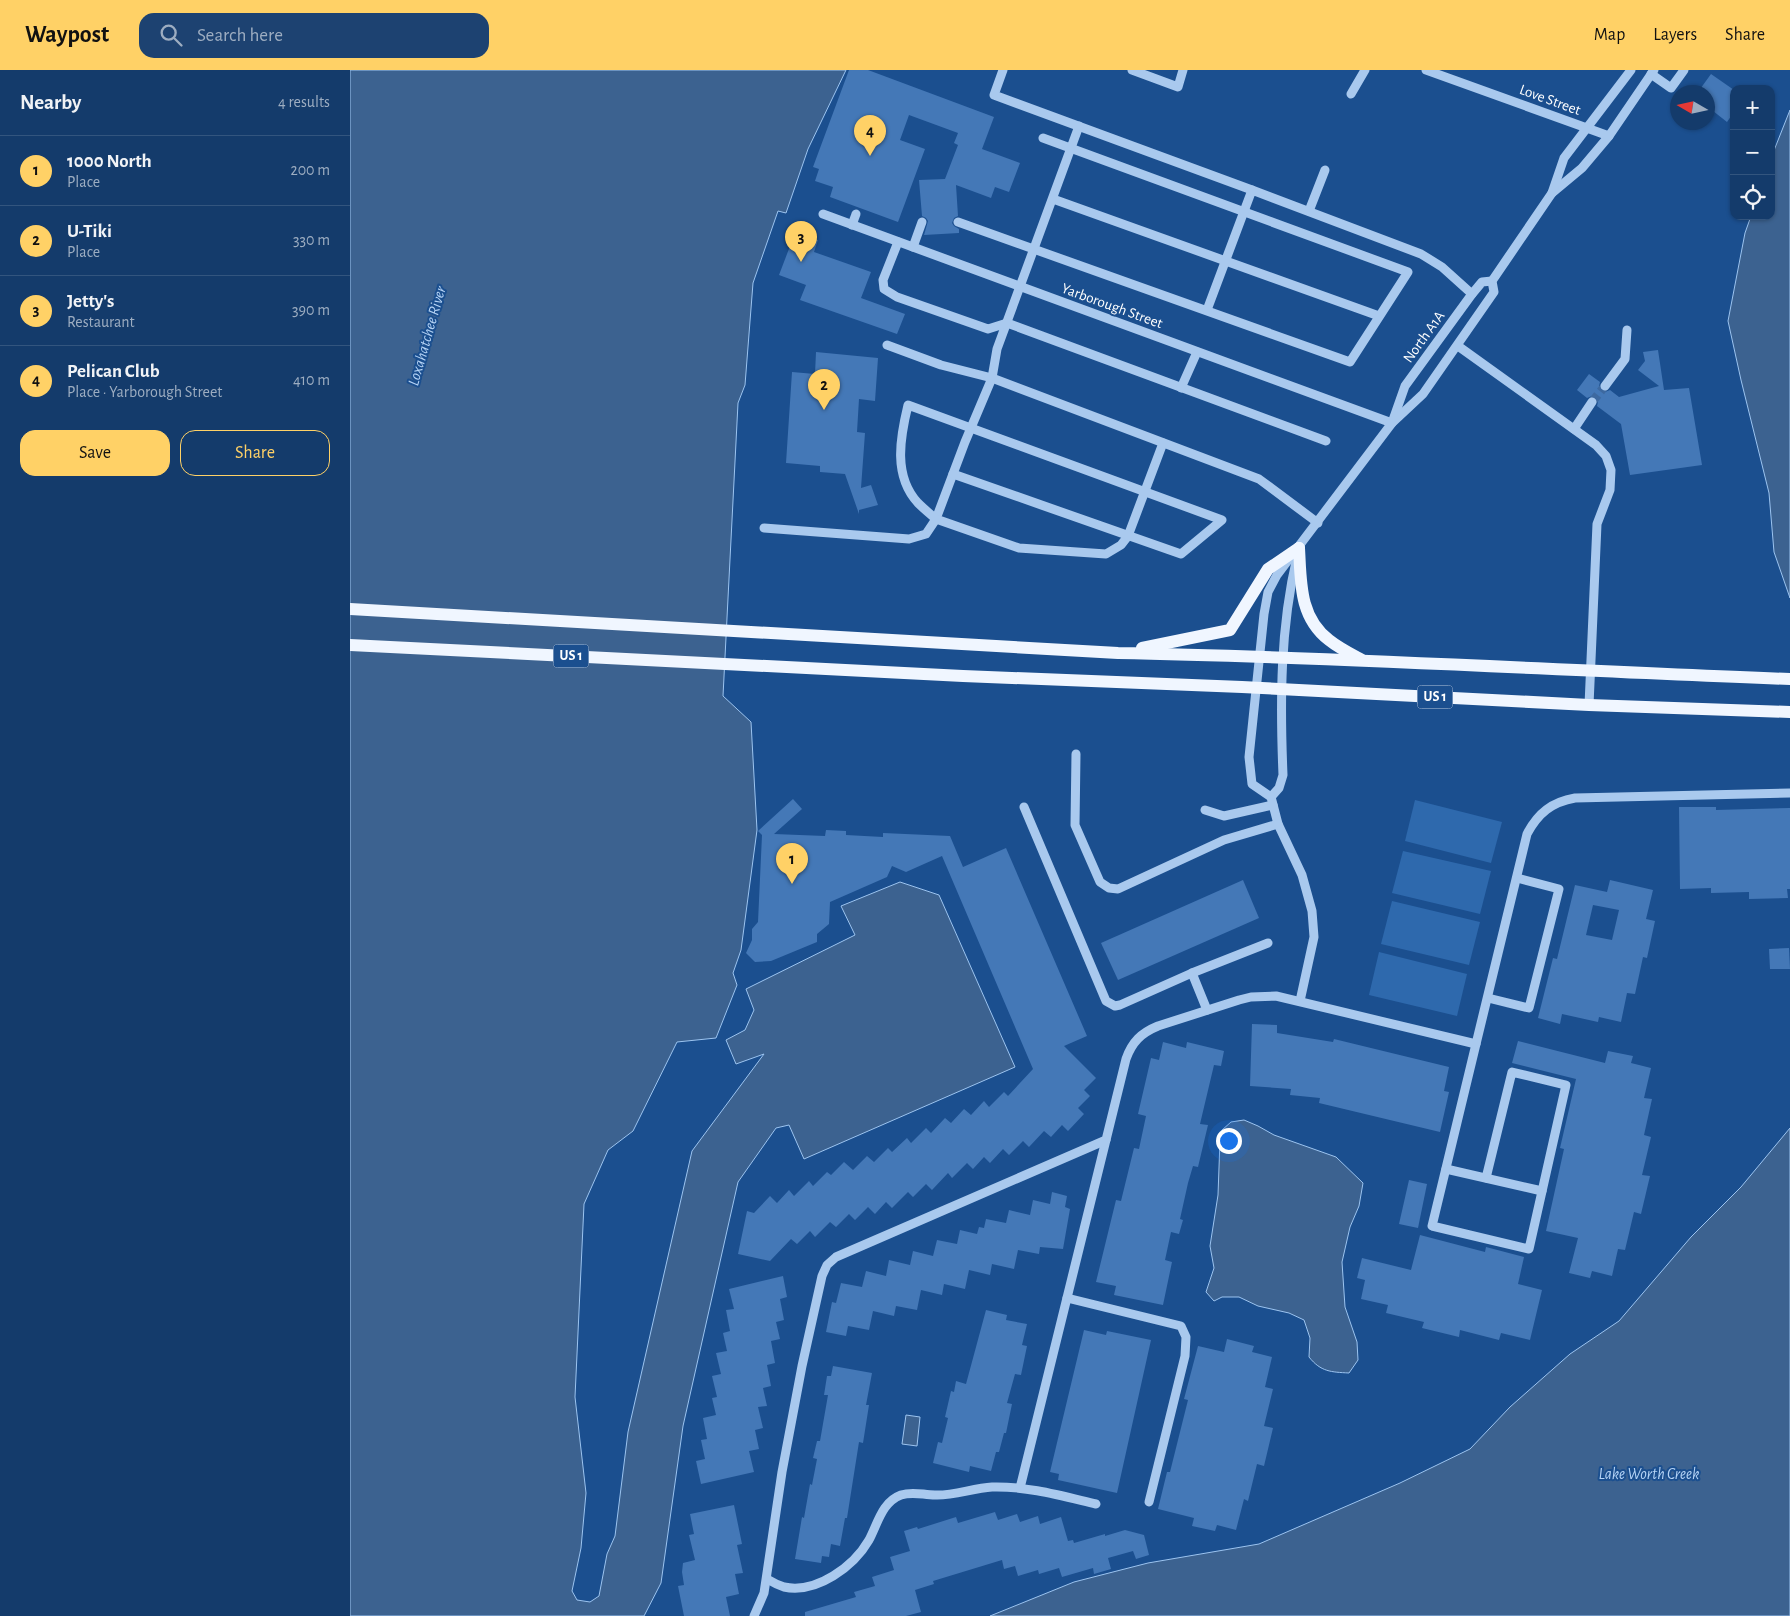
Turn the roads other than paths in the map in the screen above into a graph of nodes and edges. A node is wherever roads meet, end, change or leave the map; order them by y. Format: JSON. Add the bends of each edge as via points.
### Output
{"nodes":[{"id":1,"x":1003,"y":70,"type":"edge"},
{"id":2,"x":1132,"y":70,"type":"edge"},
{"id":3,"x":1183,"y":70,"type":"edge"},
{"id":4,"x":1365,"y":70,"type":"edge"},
{"id":5,"x":1426,"y":70,"type":"edge"},
{"id":6,"x":1631,"y":70,"type":"edge"},
{"id":7,"x":1684,"y":70,"type":"edge"},
{"id":8,"x":1652,"y":72,"type":"edge"},
{"id":9,"x":1351,"y":94,"type":"dead end"},
{"id":10,"x":1079,"y":126,"type":"junction"},
{"id":11,"x":1586,"y":128,"type":"junction"},
{"id":12,"x":1609,"y":136,"type":"junction"},
{"id":13,"x":1043,"y":138,"type":"dead end"},
{"id":14,"x":1071,"y":148,"type":"junction"},
{"id":15,"x":1325,"y":170,"type":"dead end"},
{"id":16,"x":1252,"y":190,"type":"junction"},
{"id":17,"x":1552,"y":193,"type":"junction"},
{"id":18,"x":1052,"y":198,"type":"junction"},
{"id":19,"x":1309,"y":211,"type":"junction"},
{"id":20,"x":1245,"y":212,"type":"junction"},
{"id":21,"x":823,"y":214,"type":"dead end"},
{"id":22,"x":856,"y":214,"type":"dead end"},
{"id":23,"x":922,"y":222,"type":"dead end"},
{"id":24,"x":958,"y":222,"type":"dead end"},
{"id":25,"x":852,"y":225,"type":"junction"},
{"id":26,"x":898,"y":242,"type":"junction"},
{"id":27,"x":913,"y":247,"type":"junction"},
{"id":28,"x":1034,"y":248,"type":"junction"},
{"id":29,"x":1226,"y":261,"type":"junction"},
{"id":30,"x":1492,"y":281,"type":"junction"},
{"id":31,"x":1020,"y":287,"type":"junction"},
{"id":32,"x":1472,"y":294,"type":"junction"},
{"id":33,"x":1207,"y":310,"type":"junction"},
{"id":34,"x":1379,"y":316,"type":"junction"},
{"id":35,"x":1007,"y":323,"type":"junction"},
{"id":36,"x":1627,"y":330,"type":"dead end"},
{"id":37,"x":887,"y":345,"type":"dead end"},
{"id":38,"x":1458,"y":346,"type":"junction"},
{"id":39,"x":1197,"y":352,"type":"junction"},
{"id":40,"x":992,"y":378,"type":"junction"},
{"id":41,"x":1605,"y":386,"type":"tunnel mouth"},
{"id":42,"x":1181,"y":388,"type":"junction"},
{"id":43,"x":1592,"y":402,"type":"tunnel mouth"},
{"id":44,"x":1392,"y":423,"type":"junction"},
{"id":45,"x":970,"y":429,"type":"junction"},
{"id":46,"x":1574,"y":429,"type":"junction"},
{"id":47,"x":1326,"y":441,"type":"dead end"},
{"id":48,"x":1163,"y":443,"type":"junction"},
{"id":49,"x":953,"y":474,"type":"junction"},
{"id":50,"x":1144,"y":492,"type":"junction"},
{"id":51,"x":936,"y":519,"type":"junction"},
{"id":52,"x":1318,"y":522,"type":"junction"},
{"id":53,"x":764,"y":528,"type":"dead end"},
{"id":54,"x":1128,"y":536,"type":"junction"},
{"id":55,"x":1299,"y":548,"type":"junction"},
{"id":56,"x":350,"y":609,"type":"edge"},
{"id":57,"x":350,"y":645,"type":"edge"},
{"id":58,"x":1118,"y":653,"type":"junction"},
{"id":59,"x":1260,"y":657,"type":"junction"},
{"id":60,"x":1284,"y":658,"type":"junction"},
{"id":61,"x":1364,"y":661,"type":"junction"},
{"id":62,"x":1592,"y":672,"type":"junction"},
{"id":63,"x":1790,"y":679,"type":"edge"},
{"id":64,"x":1257,"y":688,"type":"junction"},
{"id":65,"x":1281,"y":690,"type":"junction"},
{"id":66,"x":1589,"y":705,"type":"junction"},
{"id":67,"x":1790,"y":712,"type":"edge"},
{"id":68,"x":1076,"y":754,"type":"dead end"},
{"id":69,"x":1790,"y":792,"type":"edge"},
{"id":70,"x":1272,"y":801,"type":"junction"},
{"id":71,"x":1024,"y":807,"type":"dead end"},
{"id":72,"x":1205,"y":810,"type":"dead end"},
{"id":73,"x":1278,"y":824,"type":"junction"},
{"id":74,"x":1517,"y":878,"type":"junction"},
{"id":75,"x":1268,"y":943,"type":"dead end"},
{"id":76,"x":1192,"y":974,"type":"junction"},
{"id":77,"x":1488,"y":998,"type":"junction"},
{"id":78,"x":1300,"y":1001,"type":"junction"},
{"id":79,"x":1207,"y":1010,"type":"junction"},
{"id":80,"x":1476,"y":1044,"type":"junction"},
{"id":81,"x":1106,"y":1140,"type":"junction"},
{"id":82,"x":1446,"y":1169,"type":"junction"},
{"id":83,"x":1486,"y":1178,"type":"junction"},
{"id":84,"x":1542,"y":1191,"type":"junction"},
{"id":85,"x":1067,"y":1298,"type":"junction"},
{"id":86,"x":1020,"y":1488,"type":"junction"},
{"id":87,"x":1149,"y":1502,"type":"dead end"},
{"id":88,"x":1096,"y":1504,"type":"dead end"},
{"id":89,"x":767,"y":1579,"type":"junction"},
{"id":90,"x":754,"y":1616,"type":"edge"}],
"edges":[{"from":1,"to":10,"type":"street","via":[[994,95]]},
{"from":2,"to":3,"type":"street","via":[[1178,87]]},
{"from":4,"to":9,"type":"street"},
{"from":5,"to":11,"type":"street","name":"Love Street"},
{"from":6,"to":11,"type":"street","name":"North A1A"},
{"from":7,"to":8,"type":"street","via":[[1671,88]]},
{"from":8,"to":12,"type":"street","name":"North A1A"},
{"from":10,"to":14,"type":"street"},
{"from":10,"to":16,"type":"street"},
{"from":11,"to":12,"type":"street","name":"Love Street"},
{"from":11,"to":17,"type":"street","name":"North A1A","via":[[1564,158]]},
{"from":12,"to":17,"type":"street","name":"North A1A","via":[[1582,168]]},
{"from":13,"to":14,"type":"street"},
{"from":14,"to":18,"type":"street"},
{"from":14,"to":20,"type":"street"},
{"from":15,"to":19,"type":"street"},
{"from":16,"to":19,"type":"street"},
{"from":16,"to":20,"type":"street"},
{"from":17,"to":30,"type":"street","name":"North A1A"},
{"from":18,"to":28,"type":"street"},
{"from":18,"to":29,"type":"street"},
{"from":19,"to":32,"type":"street","via":[[1421,254],[1442,267]]},
{"from":20,"to":29,"type":"street"},
{"from":20,"to":34,"type":"street","via":[[1408,272]]},
{"from":21,"to":25,"type":"street","name":"Yarborough Street"},
{"from":22,"to":25,"type":"street"},
{"from":23,"to":27,"type":"street"},
{"from":24,"to":28,"type":"street"},
{"from":25,"to":26,"type":"street","name":"Yarborough Street"},
{"from":26,"to":27,"type":"street","name":"Yarborough Street"},
{"from":26,"to":35,"type":"street","via":[[883,280],[884,290],[988,329]]},
{"from":27,"to":31,"type":"street","name":"Yarborough Street"},
{"from":28,"to":31,"type":"street"},
{"from":28,"to":33,"type":"street"},
{"from":29,"to":33,"type":"street"},
{"from":29,"to":34,"type":"street"},
{"from":30,"to":32,"type":"street","name":"North A1A","via":[[1482,282]]},
{"from":30,"to":38,"type":"street","name":"North A1A","via":[[1494,292]]},
{"from":31,"to":35,"type":"street"},
{"from":31,"to":39,"type":"street","name":"Yarborough Street"},
{"from":32,"to":44,"type":"street","name":"North A1A","via":[[1405,386]]},
{"from":33,"to":34,"type":"street","via":[[1350,362]]},
{"from":35,"to":40,"type":"street","via":[[997,349]]},
{"from":35,"to":42,"type":"street"},
{"from":36,"to":41,"type":"street","via":[[1625,359]]},
{"from":37,"to":40,"type":"street","via":[[941,366]]},
{"from":38,"to":44,"type":"street","name":"North A1A","via":[[1423,394]]},
{"from":38,"to":46,"type":"street"},
{"from":39,"to":42,"type":"street"},
{"from":39,"to":44,"type":"street","name":"Yarborough Street"},
{"from":40,"to":45,"type":"street"},
{"from":40,"to":48,"type":"street"},
{"from":42,"to":47,"type":"street"},
{"from":43,"to":46,"type":"street"},
{"from":44,"to":52,"type":"street","name":"North A1A"},
{"from":45,"to":49,"type":"street"},
{"from":45,"to":50,"type":"street"},
{"from":45,"to":51,"type":"street","via":[[908,405],[901,433],[900,464],[906,484],[917,502]]},
{"from":46,"to":62,"type":"street","via":[[1606,456],[1611,470],[1610,490],[1598,524]]},
{"from":48,"to":50,"type":"street"},
{"from":48,"to":52,"type":"street","via":[[1258,479]]},
{"from":49,"to":51,"type":"street"},
{"from":49,"to":54,"type":"street"},
{"from":50,"to":54,"type":"street"},
{"from":50,"to":54,"type":"street","via":[[1222,520],[1181,554]]},
{"from":51,"to":53,"type":"street","via":[[926,534],[909,539]]},
{"from":51,"to":54,"type":"street","via":[[1019,548],[1106,554],[1121,545]]},
{"from":52,"to":55,"type":"street","name":"North A1A"},
{"from":55,"to":58,"type":"main road","via":[[1268,569],[1230,630]]},
{"from":55,"to":59,"type":"street","name":"North A1A","via":[[1268,592]]},
{"from":55,"to":60,"type":"street","name":"North A1A","via":[[1288,598]]},
{"from":55,"to":61,"type":"main road","via":[[1302,594],[1309,619],[1329,640]]},
{"from":56,"to":58,"type":"main road","number":"US 1"},
{"from":57,"to":64,"type":"main road","number":"US 1"},
{"from":58,"to":59,"type":"main road","number":"US 1"},
{"from":59,"to":60,"type":"main road","number":"US 1"},
{"from":59,"to":64,"type":"street","name":"North A1A"},
{"from":60,"to":61,"type":"main road","number":"US 1"},
{"from":60,"to":65,"type":"street","name":"North A1A"},
{"from":61,"to":62,"type":"main road","number":"US 1"},
{"from":62,"to":63,"type":"main road","number":"US 1"},
{"from":62,"to":66,"type":"street"},
{"from":64,"to":65,"type":"main road","number":"US 1"},
{"from":64,"to":70,"type":"street","name":"North A1A","via":[[1248,757],[1252,784]]},
{"from":65,"to":66,"type":"main road","number":"US 1"},
{"from":65,"to":70,"type":"street","name":"North A1A","via":[[1283,774]]},
{"from":66,"to":67,"type":"main road","number":"US 1"},
{"from":68,"to":73,"type":"street","via":[[1075,825],[1100,882],[1109,888],[1118,888],[1224,840]]},
{"from":69,"to":74,"type":"street","via":[[1563,800],[1541,812],[1533,822]]},
{"from":70,"to":72,"type":"street","via":[[1224,816]]},
{"from":70,"to":73,"type":"street"},
{"from":71,"to":76,"type":"street","via":[[1106,1002],[1120,1005]]},
{"from":73,"to":78,"type":"street","via":[[1302,875],[1314,924],[1312,950]]},
{"from":74,"to":77,"type":"street"},
{"from":74,"to":77,"type":"street","via":[[1559,889],[1529,1008]]},
{"from":75,"to":76,"type":"street"},
{"from":76,"to":79,"type":"street"},
{"from":77,"to":80,"type":"street"},
{"from":78,"to":79,"type":"street","via":[[1276,996],[1251,997]]},
{"from":78,"to":80,"type":"street"},
{"from":79,"to":81,"type":"street","via":[[1158,1026],[1137,1038],[1126,1059]]},
{"from":80,"to":82,"type":"street"},
{"from":81,"to":85,"type":"street"},
{"from":81,"to":89,"type":"street","via":[[836,1257],[827,1265],[802,1366],[782,1472]]},
{"from":82,"to":83,"type":"street"},
{"from":82,"to":84,"type":"street","via":[[1432,1226],[1529,1249]]},
{"from":83,"to":84,"type":"street"},
{"from":83,"to":84,"type":"street","via":[[1512,1072],[1566,1084]]},
{"from":85,"to":86,"type":"street"},
{"from":85,"to":87,"type":"street","via":[[1181,1326],[1186,1338],[1185,1356]]},
{"from":86,"to":88,"type":"street"},
{"from":86,"to":89,"type":"street","via":[[991,1488],[936,1496],[912,1492],[900,1495],[882,1511],[870,1539],[846,1567],[820,1582],[796,1588]]},
{"from":89,"to":90,"type":"street"}]}
